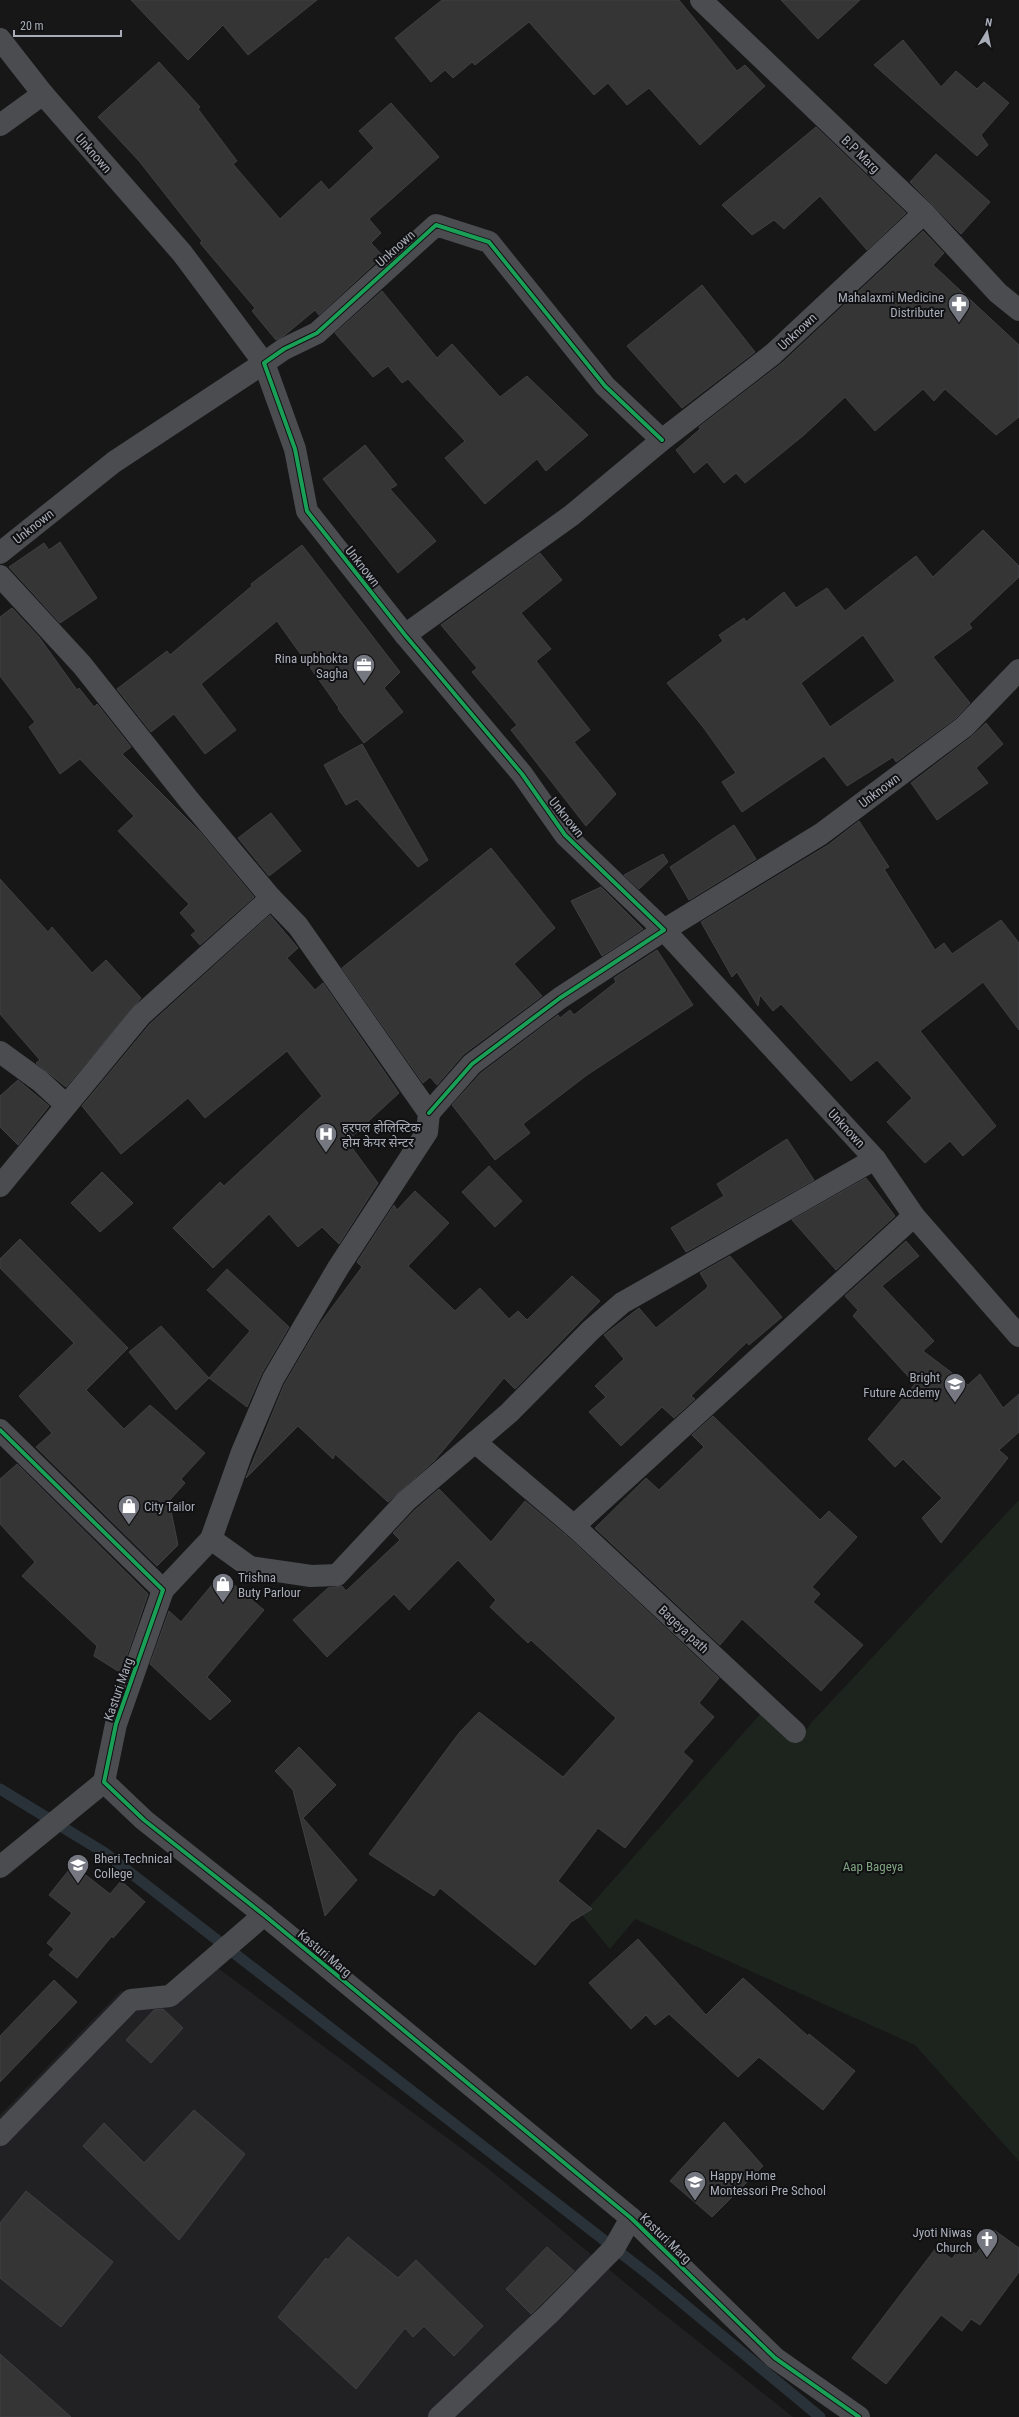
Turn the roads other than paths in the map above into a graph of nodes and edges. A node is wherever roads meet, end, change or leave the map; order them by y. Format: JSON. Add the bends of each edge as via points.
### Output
{"nodes":[{"id":1,"x":701,"y":0,"type":"edge"},
{"id":2,"x":0,"y":39,"type":"edge"},
{"id":3,"x":43,"y":94,"type":"junction"},
{"id":4,"x":0,"y":125,"type":"edge"},
{"id":5,"x":924,"y":213,"type":"junction"},
{"id":6,"x":1019,"y":310,"type":"edge"},
{"id":7,"x":264,"y":363,"type":"junction"},
{"id":8,"x":662,"y":440,"type":"junction"},
{"id":9,"x":0,"y":553,"type":"edge"},
{"id":10,"x":0,"y":576,"type":"edge"},
{"id":11,"x":404,"y":635,"type":"junction"},
{"id":12,"x":1019,"y":670,"type":"edge"},
{"id":13,"x":271,"y":898,"type":"junction"},
{"id":14,"x":664,"y":930,"type":"junction"},
{"id":15,"x":0,"y":1052,"type":"edge"},
{"id":16,"x":66,"y":1105,"type":"junction"},
{"id":17,"x":429,"y":1113,"type":"junction"},
{"id":18,"x":875,"y":1159,"type":"junction"},
{"id":19,"x":0,"y":1186,"type":"edge"},
{"id":20,"x":914,"y":1216,"type":"junction"},
{"id":21,"x":1019,"y":1336,"type":"edge"},
{"id":22,"x":0,"y":1430,"type":"edge"},
{"id":23,"x":475,"y":1442,"type":"junction"},
{"id":24,"x":574,"y":1526,"type":"junction"},
{"id":25,"x":211,"y":1539,"type":"junction"},
{"id":26,"x":163,"y":1590,"type":"junction"},
{"id":27,"x":795,"y":1732,"type":"dead end"},
{"id":28,"x":104,"y":1782,"type":"junction"},
{"id":29,"x":0,"y":1867,"type":"edge"},
{"id":30,"x":264,"y":1915,"type":"junction"},
{"id":31,"x":0,"y":2135,"type":"edge"},
{"id":32,"x":632,"y":2218,"type":"junction"},
{"id":33,"x":439,"y":2417,"type":"edge"},
{"id":34,"x":859,"y":2417,"type":"edge"}],
"edges":[{"from":1,"to":5,"type":"street","name":"B.P Marg"},
{"from":2,"to":3,"type":"street","name":"Unknown"},
{"from":3,"to":4,"type":"street"},
{"from":3,"to":7,"type":"street","name":"Unknown","via":[[182,253]]},
{"from":5,"to":6,"type":"street","name":"B.P Marg","via":[[998,293]]},
{"from":5,"to":8,"type":"street","name":"Unknown","via":[[773,354]]},
{"from":7,"to":8,"type":"street","name":"Unknown","via":[[284,349],[317,333],[436,225],[489,242],[605,386]]},
{"from":7,"to":9,"type":"street","name":"Unknown","via":[[114,462]]},
{"from":7,"to":11,"type":"street","name":"Unknown","via":[[295,449],[307,511]]},
{"from":8,"to":11,"type":"street","name":"Unknown","via":[[572,515]]},
{"from":10,"to":13,"type":"street","via":[[82,665],[188,800]]},
{"from":11,"to":14,"type":"street","name":"Unknown","via":[[522,774],[565,835]]},
{"from":12,"to":14,"type":"street","name":"Unknown","via":[[964,727],[821,834]]},
{"from":13,"to":16,"type":"street","via":[[142,1015]]},
{"from":13,"to":17,"type":"street","via":[[314,947]]},
{"from":14,"to":17,"type":"street","name":"Unknown","via":[[560,998],[472,1064]]},
{"from":14,"to":18,"type":"street","name":"Unknown"},
{"from":15,"to":16,"type":"street","via":[[40,1081]]},
{"from":16,"to":19,"type":"street"},
{"from":17,"to":25,"type":"street","via":[[427,1132],[338,1268],[274,1378],[242,1452]]},
{"from":18,"to":20,"type":"street","name":"Unknown"},
{"from":18,"to":23,"type":"street","via":[[622,1303],[591,1330],[509,1413]]},
{"from":20,"to":21,"type":"street","name":"Unknown"},
{"from":20,"to":24,"type":"street"},
{"from":22,"to":26,"type":"street"},
{"from":23,"to":24,"type":"street","name":"Bageya path"},
{"from":23,"to":25,"type":"street","via":[[406,1501],[337,1575],[311,1576],[250,1567]]},
{"from":24,"to":27,"type":"street","name":"Bageya path"},
{"from":25,"to":26,"type":"street"},
{"from":26,"to":28,"type":"street","name":"Kasturi Marg","via":[[116,1724]]},
{"from":28,"to":29,"type":"street"},
{"from":28,"to":30,"type":"street","name":"Kasturi Marg","via":[[144,1820]]},
{"from":30,"to":31,"type":"street","via":[[170,1996],[131,2000]]},
{"from":30,"to":32,"type":"street","name":"Kasturi Marg","via":[[585,2182]]},
{"from":32,"to":33,"type":"street","via":[[614,2248],[549,2314]]},
{"from":32,"to":34,"type":"street","name":"Kasturi Marg","via":[[775,2358]]}]}
